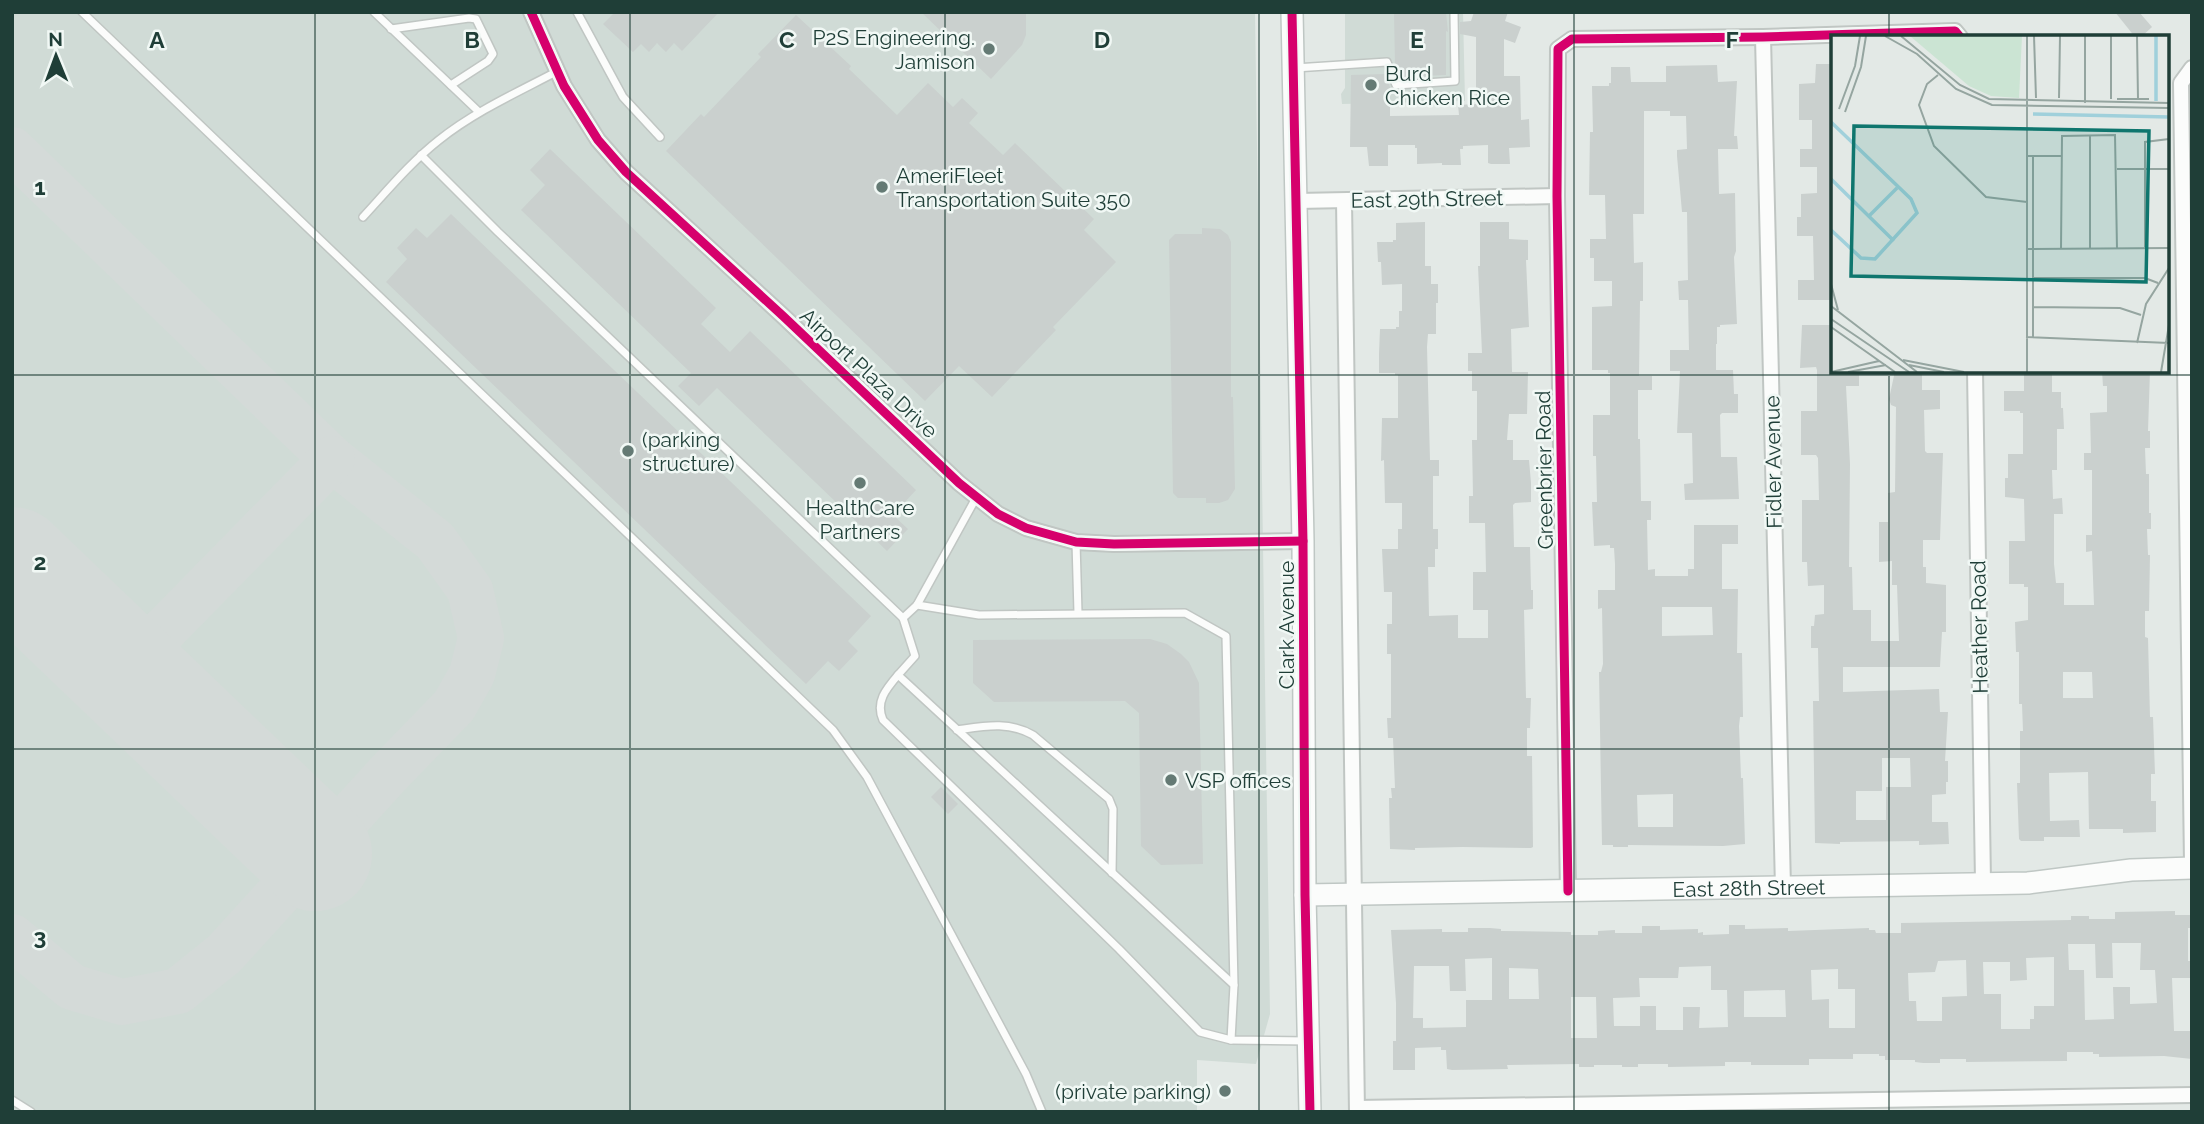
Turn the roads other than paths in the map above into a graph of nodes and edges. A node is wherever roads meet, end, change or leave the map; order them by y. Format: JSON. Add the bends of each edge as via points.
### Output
{"nodes":[{"id":1,"x":82,"y":12,"type":"edge"},
{"id":2,"x":374,"y":12,"type":"edge"},
{"id":3,"x":531,"y":12,"type":"edge"},
{"id":4,"x":577,"y":12,"type":"edge"},
{"id":5,"x":1292,"y":12,"type":"edge"},
{"id":6,"x":1454,"y":12,"type":"edge"},
{"id":7,"x":391,"y":29,"type":"junction"},
{"id":8,"x":1958,"y":35,"type":"edge"},
{"id":9,"x":1763,"y":37,"type":"junction"},
{"id":10,"x":1294,"y":68,"type":"junction"},
{"id":11,"x":2191,"y":68,"type":"edge"},
{"id":12,"x":556,"y":72,"type":"junction"},
{"id":13,"x":451,"y":85,"type":"junction"},
{"id":14,"x":479,"y":112,"type":"junction"},
{"id":15,"x":660,"y":137,"type":"dead end"},
{"id":16,"x":421,"y":155,"type":"junction"},
{"id":17,"x":1557,"y":196,"type":"junction"},
{"id":18,"x":1297,"y":201,"type":"junction"},
{"id":19,"x":1344,"y":201,"type":"junction"},
{"id":20,"x":363,"y":217,"type":"dead end"},
{"id":21,"x":2169,"y":283,"type":"edge"},
{"id":22,"x":2188,"y":283,"type":"edge"},
{"id":23,"x":1975,"y":373,"type":"edge"},
{"id":24,"x":976,"y":498,"type":"junction"},
{"id":25,"x":1303,"y":541,"type":"junction"},
{"id":26,"x":1076,"y":542,"type":"junction"},
{"id":27,"x":917,"y":605,"type":"junction"},
{"id":28,"x":1078,"y":613,"type":"junction"},
{"id":29,"x":903,"y":618,"type":"junction"},
{"id":30,"x":898,"y":675,"type":"junction"},
{"id":31,"x":957,"y":730,"type":"junction"},
{"id":32,"x":2192,"y":862,"type":"edge"},
{"id":33,"x":2192,"y":868,"type":"edge"},
{"id":34,"x":1112,"y":873,"type":"junction"},
{"id":35,"x":1983,"y":882,"type":"junction"},
{"id":36,"x":1783,"y":888,"type":"junction"},
{"id":37,"x":1568,"y":891,"type":"junction"},
{"id":38,"x":1353,"y":894,"type":"junction"},
{"id":39,"x":1305,"y":895,"type":"junction"},
{"id":40,"x":1234,"y":985,"type":"junction"},
{"id":41,"x":1231,"y":1040,"type":"junction"},
{"id":42,"x":1309,"y":1041,"type":"junction"},
{"id":43,"x":2192,"y":1095,"type":"edge"},
{"id":44,"x":12,"y":1100,"type":"edge"},
{"id":45,"x":1357,"y":1110,"type":"edge"},
{"id":46,"x":31,"y":1112,"type":"edge"},
{"id":47,"x":1042,"y":1112,"type":"edge"},
{"id":48,"x":1310,"y":1112,"type":"edge"}],
"edges":[{"from":1,"to":47,"type":"lane","via":[[833,730],[867,777]]},
{"from":2,"to":7,"type":"lane"},
{"from":3,"to":12,"type":"street","name":"Airport Plaza Drive"},
{"from":4,"to":15,"type":"lane","via":[[623,97]]},
{"from":5,"to":10,"type":"main road","name":"Clark Avenue"},
{"from":6,"to":10,"type":"lane","via":[[1455,81],[1396,85],[1387,62]]},
{"from":7,"to":13,"type":"lane"},
{"from":7,"to":13,"type":"lane","via":[[477,19],[494,54]]},
{"from":8,"to":9,"type":"street","via":[[1955,31]]},
{"from":9,"to":17,"type":"street","name":"Greenbrier Road","via":[[1572,39],[1558,49]]},
{"from":9,"to":36,"type":"street","name":"Fidler Avenue"},
{"from":10,"to":18,"type":"main road","name":"Clark Avenue"},
{"from":11,"to":22,"type":"street","via":[[2181,83]]},
{"from":12,"to":14,"type":"lane"},
{"from":12,"to":24,"type":"street","name":"Airport Plaza Drive","via":[[598,140],[626,172]]},
{"from":13,"to":14,"type":"lane"},
{"from":14,"to":16,"type":"lane"},
{"from":16,"to":20,"type":"lane"},
{"from":16,"to":29,"type":"lane"},
{"from":17,"to":19,"type":"street","name":"East 29th Street"},
{"from":17,"to":37,"type":"street","name":"Greenbrier Road"},
{"from":18,"to":19,"type":"street","name":"East 29th Street"},
{"from":18,"to":25,"type":"main road","name":"Clark Avenue"},
{"from":19,"to":38,"type":"street"},
{"from":21,"to":22,"type":"street"},
{"from":22,"to":32,"type":"street"},
{"from":23,"to":35,"type":"street","name":"Heather Road"},
{"from":24,"to":26,"type":"street","name":"Airport Plaza Drive","via":[[1026,528]]},
{"from":24,"to":27,"type":"lane"},
{"from":25,"to":26,"type":"street","name":"Airport Plaza Drive"},
{"from":25,"to":39,"type":"main road","name":"Clark Avenue"},
{"from":26,"to":28,"type":"lane"},
{"from":27,"to":28,"type":"lane","via":[[979,615]]},
{"from":27,"to":29,"type":"lane"},
{"from":28,"to":40,"type":"lane","via":[[1185,613],[1226,636]]},
{"from":29,"to":30,"type":"lane","via":[[915,656]]},
{"from":30,"to":31,"type":"lane"},
{"from":30,"to":41,"type":"lane","via":[[881,699],[878,710],[883,720],[1200,1032]]},
{"from":31,"to":34,"type":"lane"},
{"from":31,"to":34,"type":"lane","via":[[1018,727],[1109,799],[1113,809]]},
{"from":33,"to":35,"type":"main road","name":"East 28th Street","via":[[2131,870],[2028,883]]},
{"from":34,"to":40,"type":"lane"},
{"from":35,"to":36,"type":"main road","name":"East 28th Street"},
{"from":36,"to":37,"type":"main road","name":"East 28th Street"},
{"from":37,"to":38,"type":"main road","name":"East 28th Street"},
{"from":38,"to":39,"type":"main road","name":"East 28th Street"},
{"from":38,"to":45,"type":"street"},
{"from":39,"to":42,"type":"main road","name":"Clark Avenue"},
{"from":40,"to":41,"type":"lane"},
{"from":41,"to":42,"type":"lane"},
{"from":42,"to":48,"type":"main road","name":"Clark Avenue"},
{"from":43,"to":45,"type":"street"},
{"from":44,"to":46,"type":"lane"}]}
